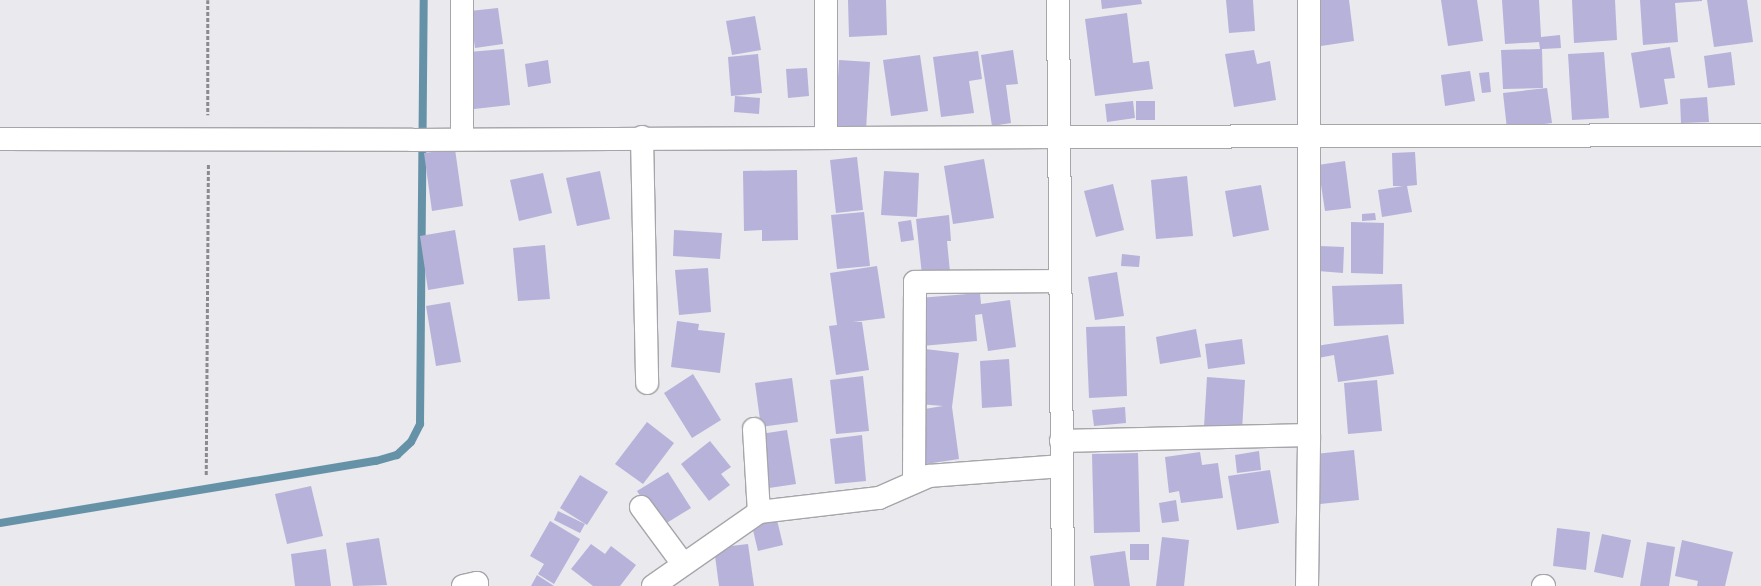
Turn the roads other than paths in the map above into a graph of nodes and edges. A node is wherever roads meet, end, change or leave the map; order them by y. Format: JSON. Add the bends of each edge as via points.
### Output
{"nodes":[{"id":1,"x":462,"y":0,"type":"edge"},
{"id":2,"x":826,"y":0,"type":"edge"},
{"id":3,"x":1058,"y":0,"type":"edge"},
{"id":4,"x":1309,"y":0,"type":"edge"},
{"id":5,"x":1761,"y":135,"type":"edge"},
{"id":6,"x":826,"y":136,"type":"junction"},
{"id":7,"x":1308,"y":136,"type":"junction"},
{"id":8,"x":642,"y":137,"type":"junction"},
{"id":9,"x":1057,"y":137,"type":"junction"},
{"id":10,"x":462,"y":138,"type":"junction"},
{"id":11,"x":0,"y":139,"type":"edge"},
{"id":12,"x":1059,"y":281,"type":"junction"},
{"id":13,"x":647,"y":383,"type":"dead end"},
{"id":14,"x":754,"y":429,"type":"dead end"},
{"id":15,"x":1309,"y":435,"type":"junction"},
{"id":16,"x":1061,"y":441,"type":"junction"},
{"id":17,"x":1062,"y":466,"type":"junction"},
{"id":18,"x":914,"y":482,"type":"junction"},
{"id":19,"x":641,"y":507,"type":"dead end"},
{"id":20,"x":759,"y":512,"type":"junction"},
{"id":21,"x":683,"y":564,"type":"junction"},
{"id":22,"x":463,"y":586,"type":"edge"},
{"id":23,"x":477,"y":586,"type":"edge"},
{"id":24,"x":653,"y":586,"type":"edge"},
{"id":25,"x":1063,"y":586,"type":"edge"},
{"id":26,"x":1306,"y":586,"type":"edge"}],
"edges":[{"from":1,"to":10,"type":"street"},
{"from":2,"to":6,"type":"street"},
{"from":3,"to":9,"type":"street"},
{"from":4,"to":7,"type":"street"},
{"from":5,"to":7,"type":"street"},
{"from":6,"to":8,"type":"street"},
{"from":6,"to":9,"type":"street"},
{"from":7,"to":9,"type":"street"},
{"from":7,"to":15,"type":"street"},
{"from":8,"to":10,"type":"street"},
{"from":8,"to":13,"type":"street"},
{"from":9,"to":12,"type":"street"},
{"from":10,"to":11,"type":"street"},
{"from":12,"to":16,"type":"street"},
{"from":12,"to":18,"type":"street","via":[[915,282]]},
{"from":14,"to":20,"type":"street"},
{"from":15,"to":16,"type":"street"},
{"from":15,"to":26,"type":"street"},
{"from":16,"to":17,"type":"street"},
{"from":17,"to":18,"type":"street","via":[[928,476]]},
{"from":17,"to":25,"type":"street"},
{"from":18,"to":20,"type":"street","via":[[879,498]]},
{"from":19,"to":21,"type":"street"},
{"from":20,"to":21,"type":"street"},
{"from":21,"to":24,"type":"street"},
{"from":22,"to":23,"type":"street","via":[[477,583]]}]}
